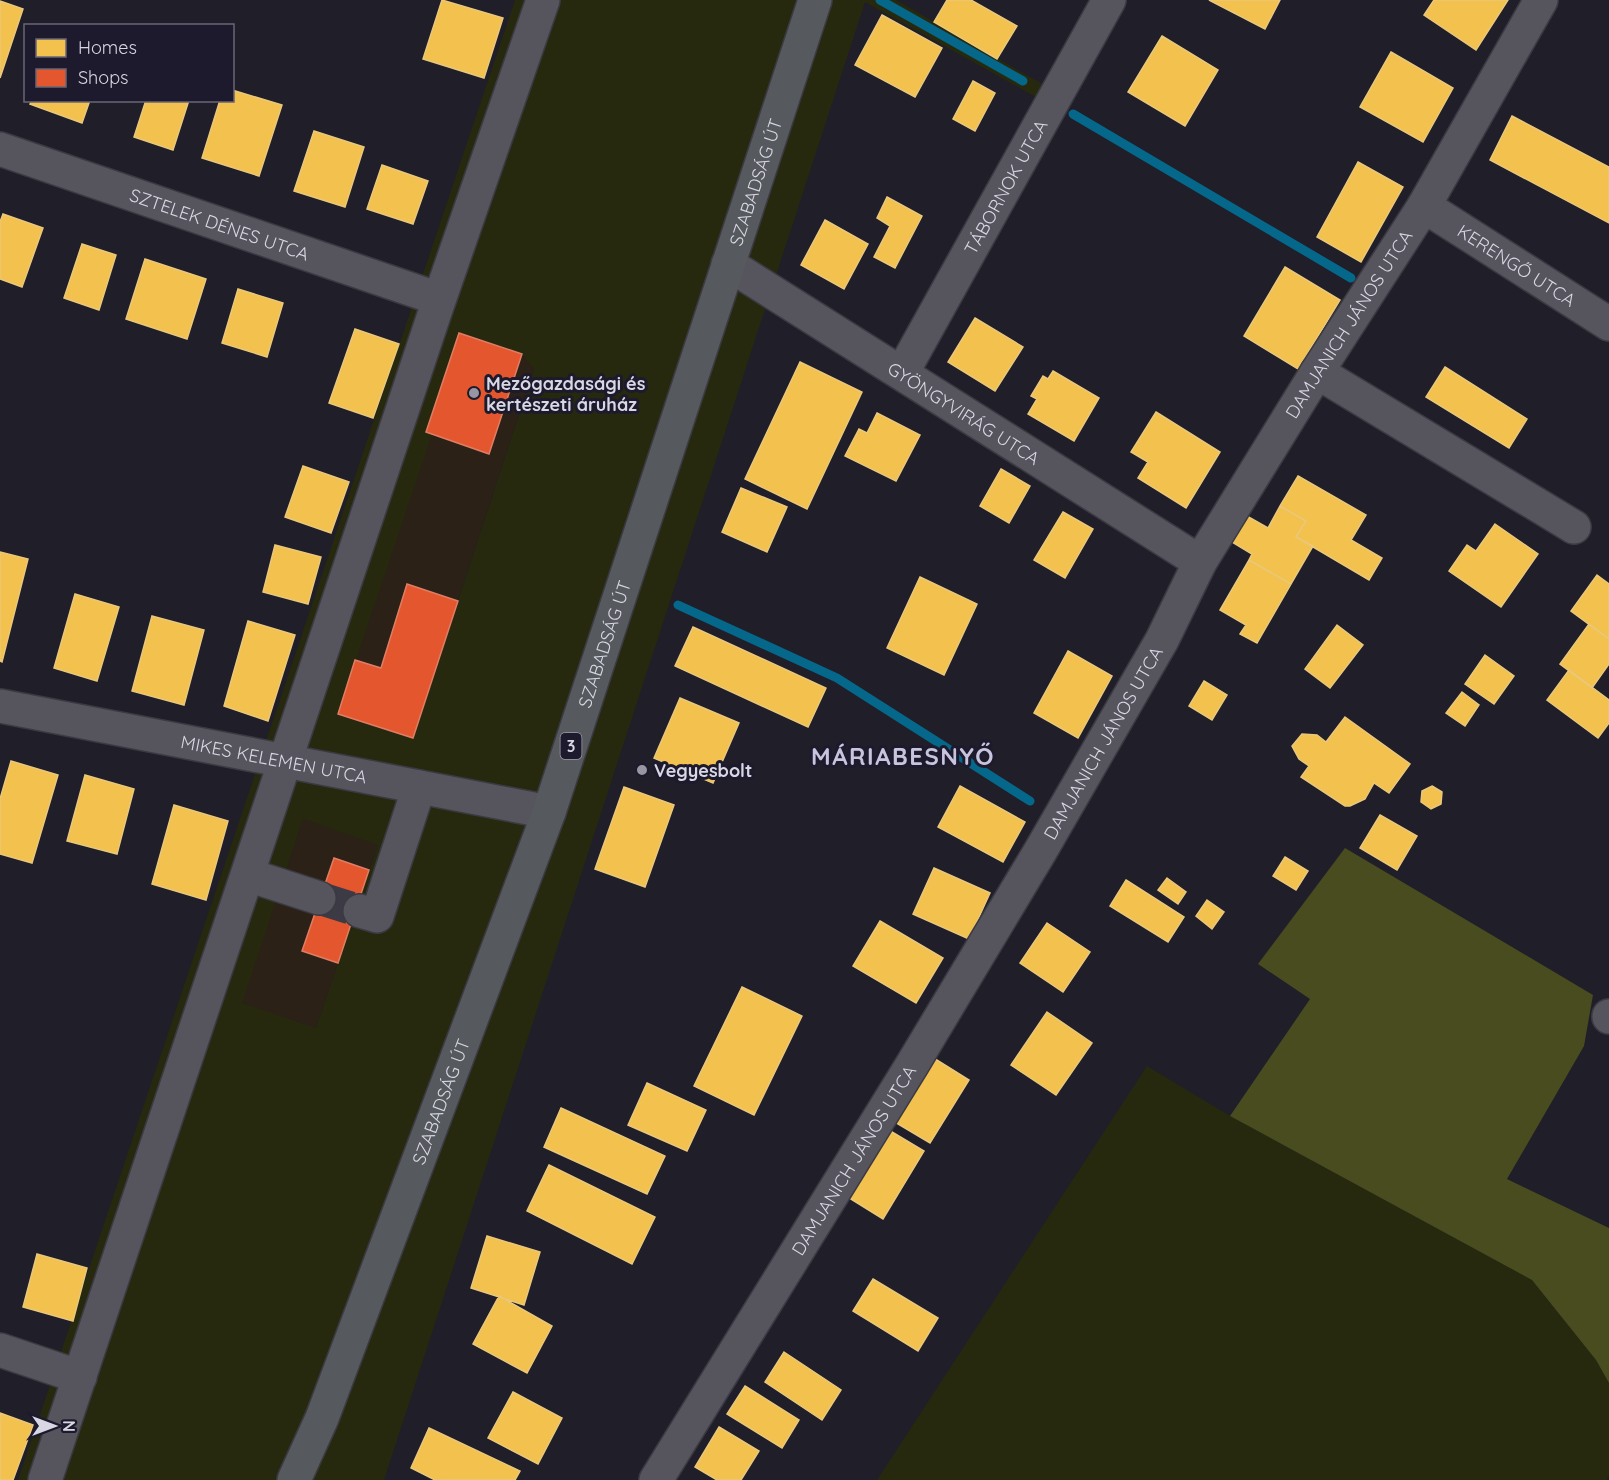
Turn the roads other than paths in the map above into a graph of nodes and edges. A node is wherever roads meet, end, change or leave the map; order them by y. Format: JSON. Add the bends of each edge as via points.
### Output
{"nodes":[{"id":1,"x":543,"y":0,"type":"edge"},
{"id":2,"x":815,"y":0,"type":"edge"},
{"id":3,"x":1109,"y":0,"type":"edge"},
{"id":4,"x":1541,"y":0,"type":"edge"},
{"id":5,"x":0,"y":148,"type":"edge"},
{"id":6,"x":1424,"y":206,"type":"junction"},
{"id":7,"x":728,"y":264,"type":"junction"},
{"id":8,"x":439,"y":299,"type":"junction"},
{"id":9,"x":1609,"y":324,"type":"edge"},
{"id":10,"x":1317,"y":372,"type":"junction"},
{"id":11,"x":902,"y":373,"type":"junction"},
{"id":12,"x":1574,"y":527,"type":"dead end"},
{"id":13,"x":1200,"y":562,"type":"junction"},
{"id":14,"x":0,"y":706,"type":"edge"},
{"id":15,"x":286,"y":762,"type":"junction"},
{"id":16,"x":419,"y":787,"type":"junction"},
{"id":17,"x":549,"y":812,"type":"junction"},
{"id":18,"x":248,"y":875,"type":"junction"},
{"id":19,"x":319,"y":897,"type":"tunnel mouth"},
{"id":20,"x":360,"y":911,"type":"tunnel mouth"},
{"id":21,"x":0,"y":1350,"type":"edge"},
{"id":22,"x":80,"y":1377,"type":"junction"},
{"id":23,"x":45,"y":1480,"type":"edge"},
{"id":24,"x":294,"y":1480,"type":"edge"},
{"id":25,"x":656,"y":1480,"type":"edge"}],
"edges":[{"from":1,"to":8,"type":"street"},
{"from":2,"to":7,"type":"main road","name":"SZABADSÁG ÚT","number":"3"},
{"from":3,"to":11,"type":"street","name":"TÁBORNOK UTCA"},
{"from":4,"to":6,"type":"street","name":"DAMJANICH JÁNOS UTCA"},
{"from":5,"to":8,"type":"street","name":"SZTELEK DÉNES UTCA"},
{"from":6,"to":9,"type":"street","name":"KERENGŐ UTCA"},
{"from":6,"to":10,"type":"street","name":"DAMJANICH JÁNOS UTCA"},
{"from":7,"to":11,"type":"street","name":"GYÖNGYVIRÁG UTCA"},
{"from":7,"to":17,"type":"main road","name":"SZABADSÁG ÚT","number":"3"},
{"from":8,"to":15,"type":"street"},
{"from":10,"to":12,"type":"street"},
{"from":10,"to":13,"type":"street","name":"DAMJANICH JÁNOS UTCA"},
{"from":11,"to":13,"type":"street","name":"GYÖNGYVIRÁG UTCA"},
{"from":13,"to":25,"type":"street","name":"DAMJANICH JÁNOS UTCA","via":[[1162,640],[1041,850]]},
{"from":14,"to":15,"type":"street","name":"MIKES KELEMEN UTCA"},
{"from":15,"to":16,"type":"street","name":"MIKES KELEMEN UTCA"},
{"from":15,"to":18,"type":"street"},
{"from":16,"to":17,"type":"street","name":"MIKES KELEMEN UTCA"},
{"from":16,"to":20,"type":"street","via":[[377,916]]},
{"from":17,"to":24,"type":"main road","name":"SZABADSÁG ÚT","number":"3","via":[[322,1418]]},
{"from":18,"to":19,"type":"street"},
{"from":18,"to":22,"type":"street"},
{"from":21,"to":22,"type":"street"},
{"from":22,"to":23,"type":"street"}]}
